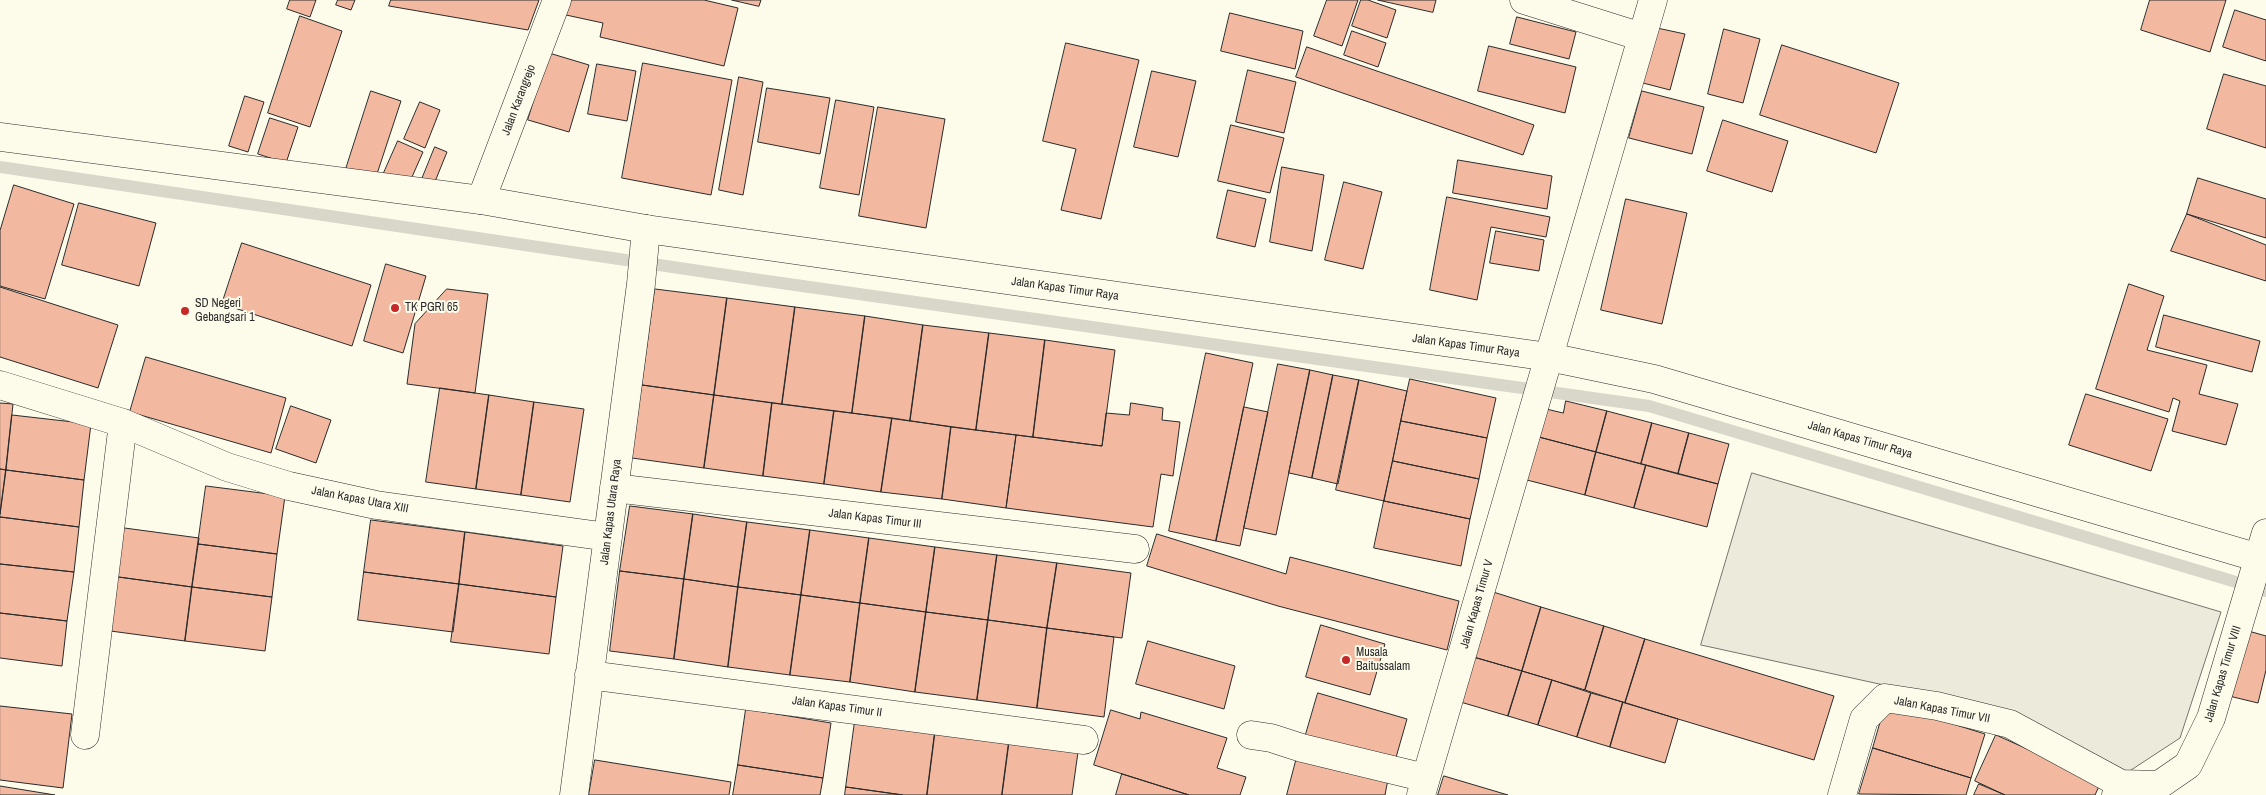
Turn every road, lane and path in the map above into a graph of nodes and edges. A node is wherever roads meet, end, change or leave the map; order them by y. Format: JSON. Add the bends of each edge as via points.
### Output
{"nodes":[{"id":1,"x":557,"y":0,"type":"edge"},
{"id":2,"x":1524,"y":0,"type":"edge"},
{"id":3,"x":1653,"y":0,"type":"edge"},
{"id":4,"x":1642,"y":37,"type":"junction"},
{"id":5,"x":0,"y":137,"type":"edge"},
{"id":6,"x":481,"y":200,"type":"junction"},
{"id":7,"x":645,"y":238,"type":"junction"},
{"id":8,"x":1547,"y":363,"type":"junction"},
{"id":9,"x":0,"y":385,"type":"edge"},
{"id":10,"x":122,"y":423,"type":"junction"},
{"id":11,"x":614,"y":488,"type":"junction"},
{"id":12,"x":608,"y":538,"type":"junction"},
{"id":13,"x":1135,"y":549,"type":"dead end"},
{"id":14,"x":2261,"y":554,"type":"edge"},
{"id":15,"x":589,"y":675,"type":"junction"},
{"id":16,"x":85,"y":735,"type":"dead end"},
{"id":17,"x":1251,"y":736,"type":"dead end"},
{"id":18,"x":1084,"y":740,"type":"dead end"},
{"id":19,"x":1423,"y":787,"type":"edge"},
{"id":20,"x":2119,"y":790,"type":"edge"},
{"id":21,"x":574,"y":795,"type":"edge"},
{"id":22,"x":1842,"y":795,"type":"edge"}],
"edges":[{"from":1,"to":6,"type":"street","name":"Jalan Karangrejo"},
{"from":2,"to":4,"type":"street"},
{"from":3,"to":4,"type":"street","name":"Jalan Kapas Timur V"},
{"from":4,"to":8,"type":"street","name":"Jalan Kapas Timur V"},
{"from":5,"to":6,"type":"street","name":"Jalan Kapas Timur Raya"},
{"from":6,"to":7,"type":"street","name":"Jalan Kapas Timur Raya"},
{"from":7,"to":8,"type":"street","name":"Jalan Kapas Timur Raya"},
{"from":7,"to":11,"type":"street","name":"Jalan Kapas Utara Raya"},
{"from":8,"to":14,"type":"street","name":"Jalan Kapas Timur Raya","via":[[1654,379]]},
{"from":8,"to":19,"type":"street","name":"Jalan Kapas Timur V"},
{"from":9,"to":10,"type":"street","name":"Jalan Kapas Utara XIII"},
{"from":10,"to":12,"type":"street","name":"Jalan Kapas Utara XIII","via":[[227,467],[289,486],[376,506]]},
{"from":10,"to":16,"type":"street"},
{"from":11,"to":12,"type":"street","name":"Jalan Kapas Utara Raya"},
{"from":11,"to":13,"type":"street","name":"Jalan Kapas Timur III"},
{"from":12,"to":15,"type":"street","name":"Jalan Kapas Utara Raya"},
{"from":14,"to":20,"type":"street","name":"Jalan Kapas Timur VIII","via":[[2211,718],[2188,765],[2159,785]]},
{"from":15,"to":18,"type":"street","name":"Jalan Kapas Timur II"},
{"from":15,"to":21,"type":"street","name":"Jalan Kapas Utara Raya"},
{"from":17,"to":19,"type":"street","via":[[1271,738]]},
{"from":20,"to":22,"type":"street","name":"Jalan Kapas Timur VII","via":[[2010,724],[1937,706],[1885,698],[1864,720]]}]}
